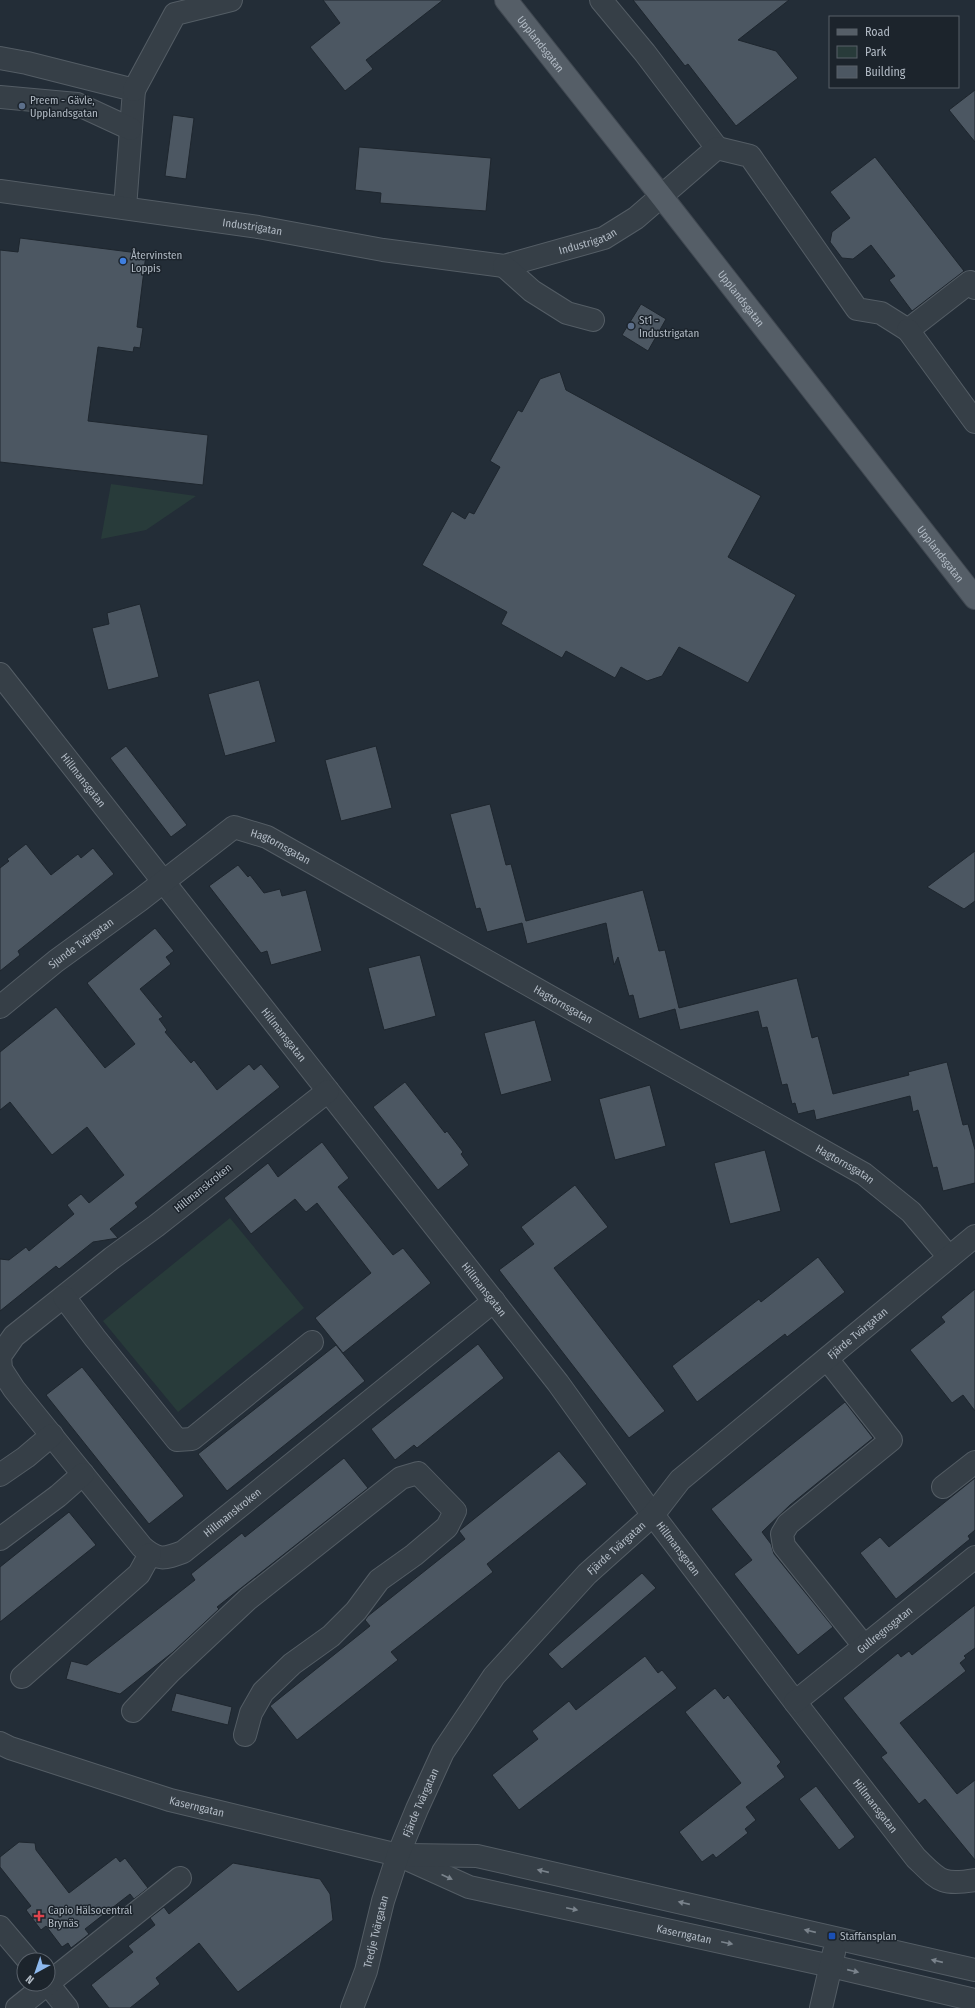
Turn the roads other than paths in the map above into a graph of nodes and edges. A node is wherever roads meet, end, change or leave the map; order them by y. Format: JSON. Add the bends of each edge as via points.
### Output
{"nodes":[{"id":1,"x":231,"y":0,"type":"edge"},
{"id":2,"x":506,"y":0,"type":"edge"},
{"id":3,"x":601,"y":0,"type":"edge"},
{"id":4,"x":0,"y":58,"type":"edge"},
{"id":5,"x":134,"y":90,"type":"junction"},
{"id":6,"x":0,"y":97,"type":"edge"},
{"id":7,"x":131,"y":129,"type":"junction"},
{"id":8,"x":718,"y":148,"type":"junction"},
{"id":9,"x":0,"y":192,"type":"edge"},
{"id":10,"x":662,"y":197,"type":"junction"},
{"id":11,"x":125,"y":208,"type":"junction"},
{"id":12,"x":504,"y":266,"type":"junction"},
{"id":13,"x":975,"y":288,"type":"edge"},
{"id":14,"x":592,"y":320,"type":"dead end"},
{"id":15,"x":908,"y":330,"type":"junction"},
{"id":16,"x":975,"y":422,"type":"edge"},
{"id":17,"x":975,"y":598,"type":"edge"},
{"id":18,"x":0,"y":674,"type":"edge"},
{"id":19,"x":163,"y":882,"type":"junction"},
{"id":20,"x":0,"y":1007,"type":"edge"},
{"id":21,"x":328,"y":1091,"type":"junction"},
{"id":22,"x":975,"y":1236,"type":"edge"},
{"id":23,"x":949,"y":1257,"type":"junction"},
{"id":24,"x":64,"y":1297,"type":"junction"},
{"id":25,"x":494,"y":1301,"type":"junction"},
{"id":26,"x":312,"y":1342,"type":"dead end"},
{"id":27,"x":1,"y":1358,"type":"edge"},
{"id":28,"x":827,"y":1360,"type":"junction"},
{"id":29,"x":52,"y":1435,"type":"junction"},
{"id":30,"x":975,"y":1462,"type":"edge"},
{"id":31,"x":0,"y":1474,"type":"edge"},
{"id":32,"x":83,"y":1474,"type":"junction"},
{"id":33,"x":943,"y":1487,"type":"dead end"},
{"id":34,"x":653,"y":1515,"type":"junction"},
{"id":35,"x":0,"y":1540,"type":"edge"},
{"id":36,"x":150,"y":1554,"type":"junction"},
{"id":37,"x":975,"y":1557,"type":"edge"},
{"id":38,"x":864,"y":1646,"type":"junction"},
{"id":39,"x":22,"y":1677,"type":"dead end"},
{"id":40,"x":794,"y":1702,"type":"junction"},
{"id":41,"x":133,"y":1712,"type":"dead end"},
{"id":42,"x":246,"y":1735,"type":"dead end"},
{"id":43,"x":0,"y":1743,"type":"edge"},
{"id":44,"x":398,"y":1855,"type":"junction"},
{"id":45,"x":180,"y":1878,"type":"dead end"},
{"id":46,"x":975,"y":1880,"type":"edge"},
{"id":47,"x":0,"y":1927,"type":"edge"},
{"id":48,"x":836,"y":1937,"type":"junction"},
{"id":49,"x":21,"y":1952,"type":"edge"},
{"id":50,"x":831,"y":1966,"type":"junction"},
{"id":51,"x":975,"y":1970,"type":"edge"},
{"id":52,"x":56,"y":1978,"type":"edge"},
{"id":53,"x":38,"y":1992,"type":"edge"},
{"id":54,"x":54,"y":1992,"type":"edge"},
{"id":55,"x":975,"y":2000,"type":"edge"},
{"id":56,"x":17,"y":2008,"type":"edge"},
{"id":57,"x":67,"y":2008,"type":"edge"},
{"id":58,"x":352,"y":2008,"type":"edge"},
{"id":59,"x":821,"y":2008,"type":"edge"}],
"edges":[{"from":1,"to":5,"type":"street","via":[[175,14]]},
{"from":2,"to":10,"type":"main road","name":"Upplandsgatan"},
{"from":3,"to":8,"type":"street"},
{"from":4,"to":5,"type":"street"},
{"from":5,"to":7,"type":"street"},
{"from":6,"to":7,"type":"street","via":[[77,104]]},
{"from":7,"to":11,"type":"street"},
{"from":8,"to":10,"type":"street","name":"Industrigatan"},
{"from":8,"to":15,"type":"street","via":[[750,156],[856,309],[881,313]]},
{"from":9,"to":11,"type":"street","name":"Industrigatan"},
{"from":10,"to":12,"type":"street","name":"Industrigatan","via":[[636,218],[604,238]]},
{"from":10,"to":17,"type":"main road","name":"Upplandsgatan"},
{"from":11,"to":12,"type":"street","name":"Industrigatan","via":[[258,227],[383,250]]},
{"from":12,"to":14,"type":"street","via":[[532,291],[566,313]]},
{"from":13,"to":15,"type":"street","via":[[970,282]]},
{"from":15,"to":16,"type":"street"},
{"from":18,"to":19,"type":"street","name":"Hillmansgatan"},
{"from":19,"to":20,"type":"street","name":"Sjunde Tvärgatan","via":[[56,961]]},
{"from":19,"to":21,"type":"street","name":"Hillmansgatan"},
{"from":19,"to":23,"type":"street","name":"Hagtornsgatan","via":[[234,827],[267,836],[864,1174],[911,1212]]},
{"from":21,"to":24,"type":"street","name":"Hillmanskroken"},
{"from":21,"to":25,"type":"street","name":"Hillmansgatan"},
{"from":22,"to":23,"type":"street","name":"Fjärde Tvärgatan"},
{"from":23,"to":28,"type":"street","name":"Fjärde Tvärgatan"},
{"from":24,"to":26,"type":"street","via":[[177,1440],[192,1439]]},
{"from":24,"to":27,"type":"street","name":"Hillmanskroken","via":[[14,1336]]},
{"from":25,"to":34,"type":"street","name":"Hillmansgatan","via":[[558,1383]]},
{"from":25,"to":36,"type":"street","name":"Hillmanskroken","via":[[183,1552],[159,1558]]},
{"from":27,"to":29,"type":"street","name":"Hillmanskroken","via":[[14,1389]]},
{"from":28,"to":34,"type":"street","name":"Fjärde Tvärgatan","via":[[680,1480]]},
{"from":28,"to":38,"type":"street","via":[[891,1440],[788,1524],[782,1534],[784,1546]]},
{"from":29,"to":31,"type":"street"},
{"from":29,"to":32,"type":"street","name":"Hillmanskroken"},
{"from":30,"to":33,"type":"street"},
{"from":32,"to":35,"type":"street"},
{"from":32,"to":36,"type":"street","name":"Hillmanskroken"},
{"from":34,"to":40,"type":"street","name":"Hillmansgatan"},
{"from":34,"to":44,"type":"street","name":"Fjärde Tvärgatan","via":[[587,1574],[494,1676],[443,1752]]},
{"from":36,"to":39,"type":"street","via":[[139,1574]]},
{"from":37,"to":38,"type":"street","name":"Gullregnsgatan"},
{"from":38,"to":40,"type":"street","name":"Gullregnsgatan"},
{"from":40,"to":46,"type":"street","name":"Hillmansgatan","via":[[916,1858],[938,1878],[955,1884]]},
{"from":41,"to":42,"type":"street","via":[[175,1667],[248,1599],[401,1478],[418,1472],[455,1511],[447,1527],[379,1580],[356,1611],[331,1636],[292,1664],[263,1692],[251,1713]]},
{"from":43,"to":44,"type":"street","name":"Kaserngatan","via":[[170,1800]]},
{"from":48,"to":44,"type":"street","name":"Kaserngatan","one_way":true,"via":[[477,1856]]},
{"from":44,"to":50,"type":"street","name":"Kaserngatan","one_way":true,"via":[[469,1887]]},
{"from":44,"to":58,"type":"street","name":"Tredje Tvärgatan","via":[[383,1901],[366,1971]]},
{"from":45,"to":52,"type":"street"},
{"from":47,"to":49,"type":"street"},
{"from":48,"to":50,"type":"street"},
{"from":51,"to":48,"type":"street","name":"Kaserngatan","one_way":true},
{"from":50,"to":55,"type":"street","name":"Kaserngatan","one_way":true},
{"from":50,"to":59,"type":"street"},
{"from":53,"to":56,"type":"street"},
{"from":54,"to":57,"type":"street"}]}
